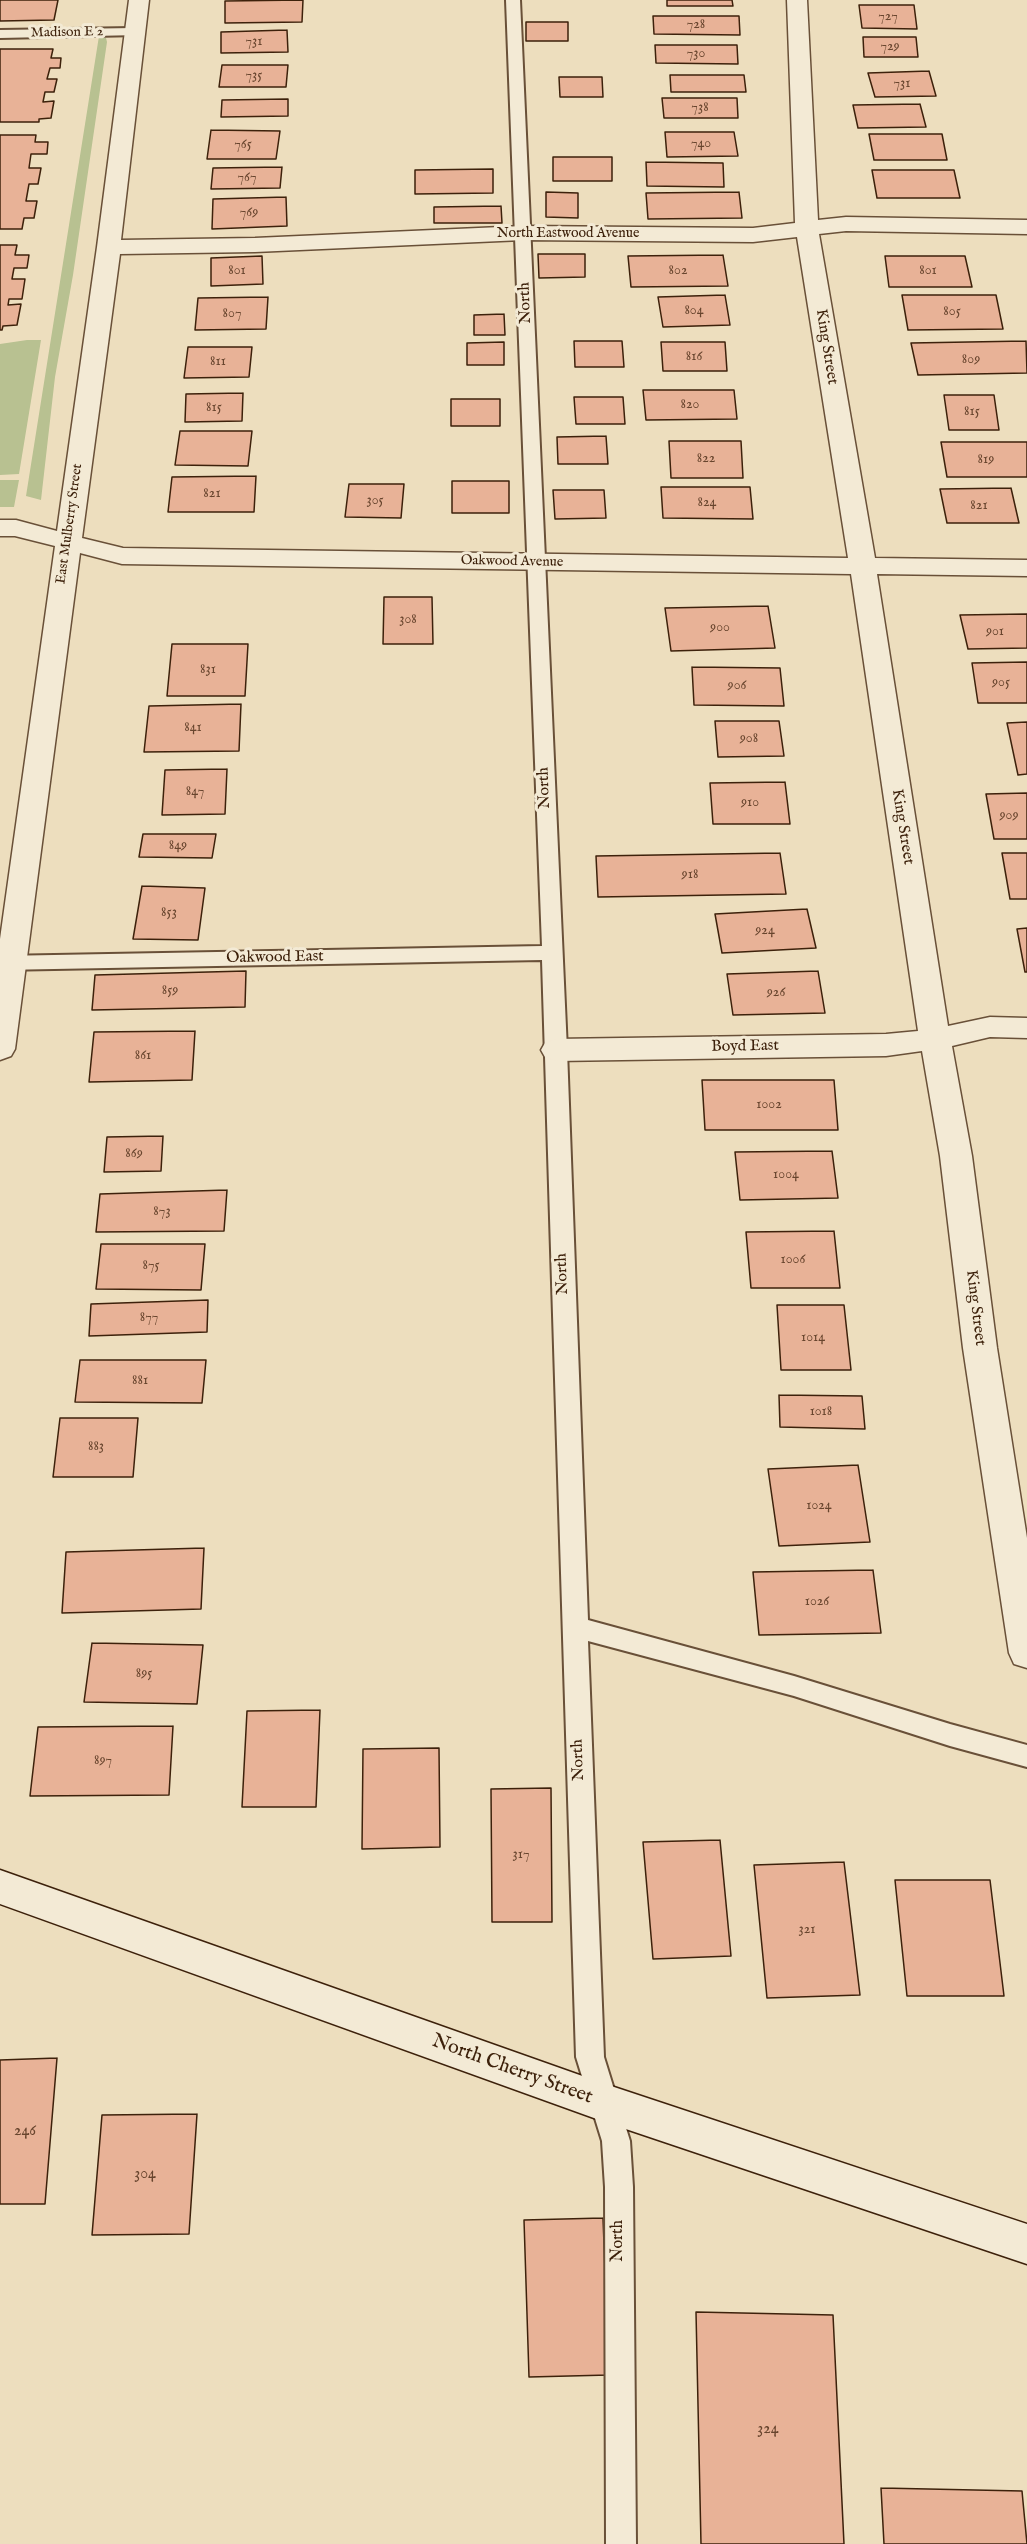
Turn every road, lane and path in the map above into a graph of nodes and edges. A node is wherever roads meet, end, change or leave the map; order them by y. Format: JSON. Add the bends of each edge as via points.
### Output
{"nodes":[{"id":1,"x":139,"y":0,"type":"edge"},
{"id":2,"x":513,"y":0,"type":"edge"},
{"id":3,"x":797,"y":0,"type":"edge"},
{"id":4,"x":134,"y":32,"type":"junction"},
{"id":5,"x":0,"y":34,"type":"edge"},
{"id":6,"x":1027,"y":227,"type":"edge"},
{"id":7,"x":807,"y":229,"type":"junction"},
{"id":8,"x":523,"y":233,"type":"junction"},
{"id":9,"x":109,"y":247,"type":"junction"},
{"id":10,"x":0,"y":528,"type":"edge"},
{"id":11,"x":67,"y":541,"type":"junction"},
{"id":12,"x":536,"y":563,"type":"junction"},
{"id":13,"x":862,"y":566,"type":"junction"},
{"id":14,"x":1027,"y":568,"type":"edge"},
{"id":15,"x":551,"y":953,"type":"junction"},
{"id":16,"x":6,"y":963,"type":"edge"},
{"id":17,"x":1027,"y":1028,"type":"edge"},
{"id":18,"x":935,"y":1040,"type":"junction"},
{"id":19,"x":0,"y":1049,"type":"edge"},
{"id":20,"x":556,"y":1050,"type":"junction"},
{"id":21,"x":575,"y":1627,"type":"junction"},
{"id":22,"x":1027,"y":1653,"type":"edge"},
{"id":23,"x":1027,"y":1756,"type":"edge"},
{"id":24,"x":0,"y":1887,"type":"edge"},
{"id":25,"x":604,"y":2103,"type":"junction"},
{"id":26,"x":1027,"y":2244,"type":"edge"},
{"id":27,"x":621,"y":2544,"type":"edge"}],
"edges":[{"from":1,"to":4,"type":"street","name":"East Mulberry Street"},
{"from":2,"to":8,"type":"lane","name":"North"},
{"from":3,"to":7,"type":"street","name":"King Street"},
{"from":4,"to":5,"type":"lane","name":"Madison E 2"},
{"from":4,"to":9,"type":"street","name":"East Mulberry Street"},
{"from":6,"to":7,"type":"street","name":"North Eastwood Avenue","via":[[846,224]]},
{"from":7,"to":8,"type":"street","name":"North Eastwood Avenue","via":[[753,235]]},
{"from":7,"to":13,"type":"street","name":"King Street"},
{"from":8,"to":9,"type":"street","name":"North Eastwood Avenue"},
{"from":8,"to":12,"type":"lane","name":"North"},
{"from":9,"to":11,"type":"street","name":"East Mulberry Street"},
{"from":10,"to":11,"type":"street","name":"Oakwood Avenue","via":[[16,528]]},
{"from":11,"to":12,"type":"street","name":"Oakwood Avenue","via":[[122,556]]},
{"from":11,"to":16,"type":"street","name":"East Mulberry Street"},
{"from":12,"to":13,"type":"street","name":"Oakwood Avenue"},
{"from":12,"to":15,"type":"lane","name":"North"},
{"from":13,"to":14,"type":"street","name":"Oakwood Avenue"},
{"from":13,"to":18,"type":"street","name":"King Street"},
{"from":15,"to":16,"type":"lane","name":"Oakwood East"},
{"from":15,"to":20,"type":"lane","name":"North"},
{"from":16,"to":19,"type":"street","name":"East Mulberry Street"},
{"from":17,"to":18,"type":"street","name":"Boyd East","via":[[990,1027]]},
{"from":18,"to":20,"type":"street","name":"Boyd East","via":[[886,1045]]},
{"from":18,"to":22,"type":"street","name":"King Street","via":[[956,1156],[980,1348]]},
{"from":20,"to":21,"type":"lane","name":"North"},
{"from":21,"to":23,"type":"lane","via":[[794,1686]]},
{"from":21,"to":25,"type":"lane","name":"North","via":[[590,2058]]},
{"from":24,"to":25,"type":"street","name":"North Cherry Street"},
{"from":25,"to":26,"type":"street","name":"North Cherry Street"},
{"from":25,"to":27,"type":"lane","name":"North","via":[[616,2141],[618,2174]]}]}
